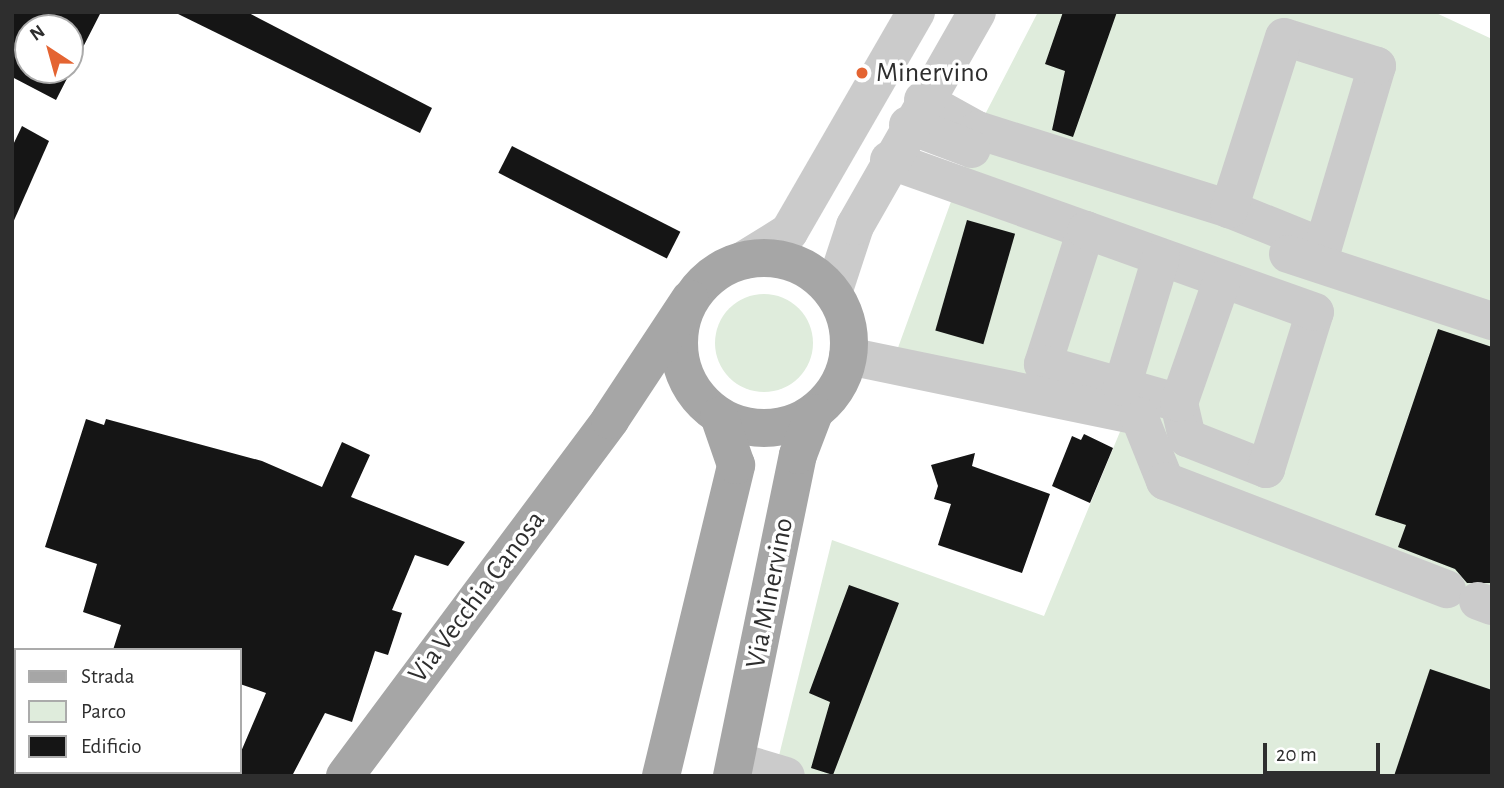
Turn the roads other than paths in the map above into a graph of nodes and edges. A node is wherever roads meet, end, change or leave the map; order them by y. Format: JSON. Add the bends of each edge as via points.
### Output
{"nodes":[{"id":1,"x":916,"y":12,"type":"edge"},
{"id":2,"x":976,"y":12,"type":"edge"},
{"id":3,"x":916,"y":112,"type":"junction"},
{"id":4,"x":890,"y":160,"type":"junction"},
{"id":5,"x":1229,"y":209,"type":"junction"},
{"id":6,"x":1086,"y":230,"type":"junction"},
{"id":7,"x":1161,"y":258,"type":"junction"},
{"id":8,"x":744,"y":260,"type":"junction"},
{"id":9,"x":1222,"y":280,"type":"junction"},
{"id":10,"x":833,"y":293,"type":"junction"},
{"id":11,"x":690,"y":299,"type":"junction"},
{"id":12,"x":1492,"y":321,"type":"edge"},
{"id":13,"x":848,"y":356,"type":"junction"},
{"id":14,"x":1122,"y":387,"type":"junction"},
{"id":15,"x":1179,"y":403,"type":"junction"},
{"id":16,"x":706,"y":405,"type":"junction"},
{"id":17,"x":814,"y":413,"type":"junction"},
{"id":18,"x":610,"y":419,"type":"junction"},
{"id":19,"x":1472,"y":598,"type":"edge"},
{"id":20,"x":734,"y":768,"type":"edge"},
{"id":21,"x":345,"y":776,"type":"edge"},
{"id":22,"x":661,"y":776,"type":"edge"},
{"id":23,"x":786,"y":776,"type":"edge"}],
"edges":[{"from":1,"to":8,"type":"street","via":[[789,232]]},
{"from":2,"to":3,"type":"street"},
{"from":3,"to":4,"type":"street"},
{"from":3,"to":5,"type":"street"},
{"from":3,"to":12,"type":"street"},
{"from":4,"to":6,"type":"street"},
{"from":4,"to":10,"type":"street","via":[[855,226]]},
{"from":5,"to":5,"type":"street","via":[[1323,247],[1377,66],[1284,37]]},
{"from":6,"to":7,"type":"street"},
{"from":6,"to":14,"type":"street","via":[[1042,363]]},
{"from":7,"to":9,"type":"street"},
{"from":7,"to":14,"type":"street"},
{"from":8,"to":10,"type":"main road","via":[[794,262]]},
{"from":8,"to":11,"type":"main road","via":[[705,281]]},
{"from":9,"to":15,"type":"street"},
{"from":9,"to":15,"type":"street","via":[[1315,312],[1266,469],[1187,438]]},
{"from":10,"to":13,"type":"main road","via":[[844,312]]},
{"from":11,"to":16,"type":"main road","via":[[678,347]]},
{"from":11,"to":18,"type":"main road","name":"Via Vecchia Canosa"},
{"from":13,"to":17,"type":"main road","via":[[836,387]]},
{"from":13,"to":19,"type":"street","via":[[1139,416],[1165,481]]},
{"from":14,"to":15,"type":"street"},
{"from":16,"to":17,"type":"main road","via":[[769,429]]},
{"from":16,"to":18,"type":"main road","name":"Via Vecchia Canosa","via":[[648,395]]},
{"from":16,"to":22,"type":"main road","via":[[736,465]]},
{"from":17,"to":20,"type":"main road","name":"Via Minervino","via":[[798,456]]},
{"from":18,"to":21,"type":"main road","name":"Via Vecchia Canosa"},
{"from":20,"to":23,"type":"street"}]}
